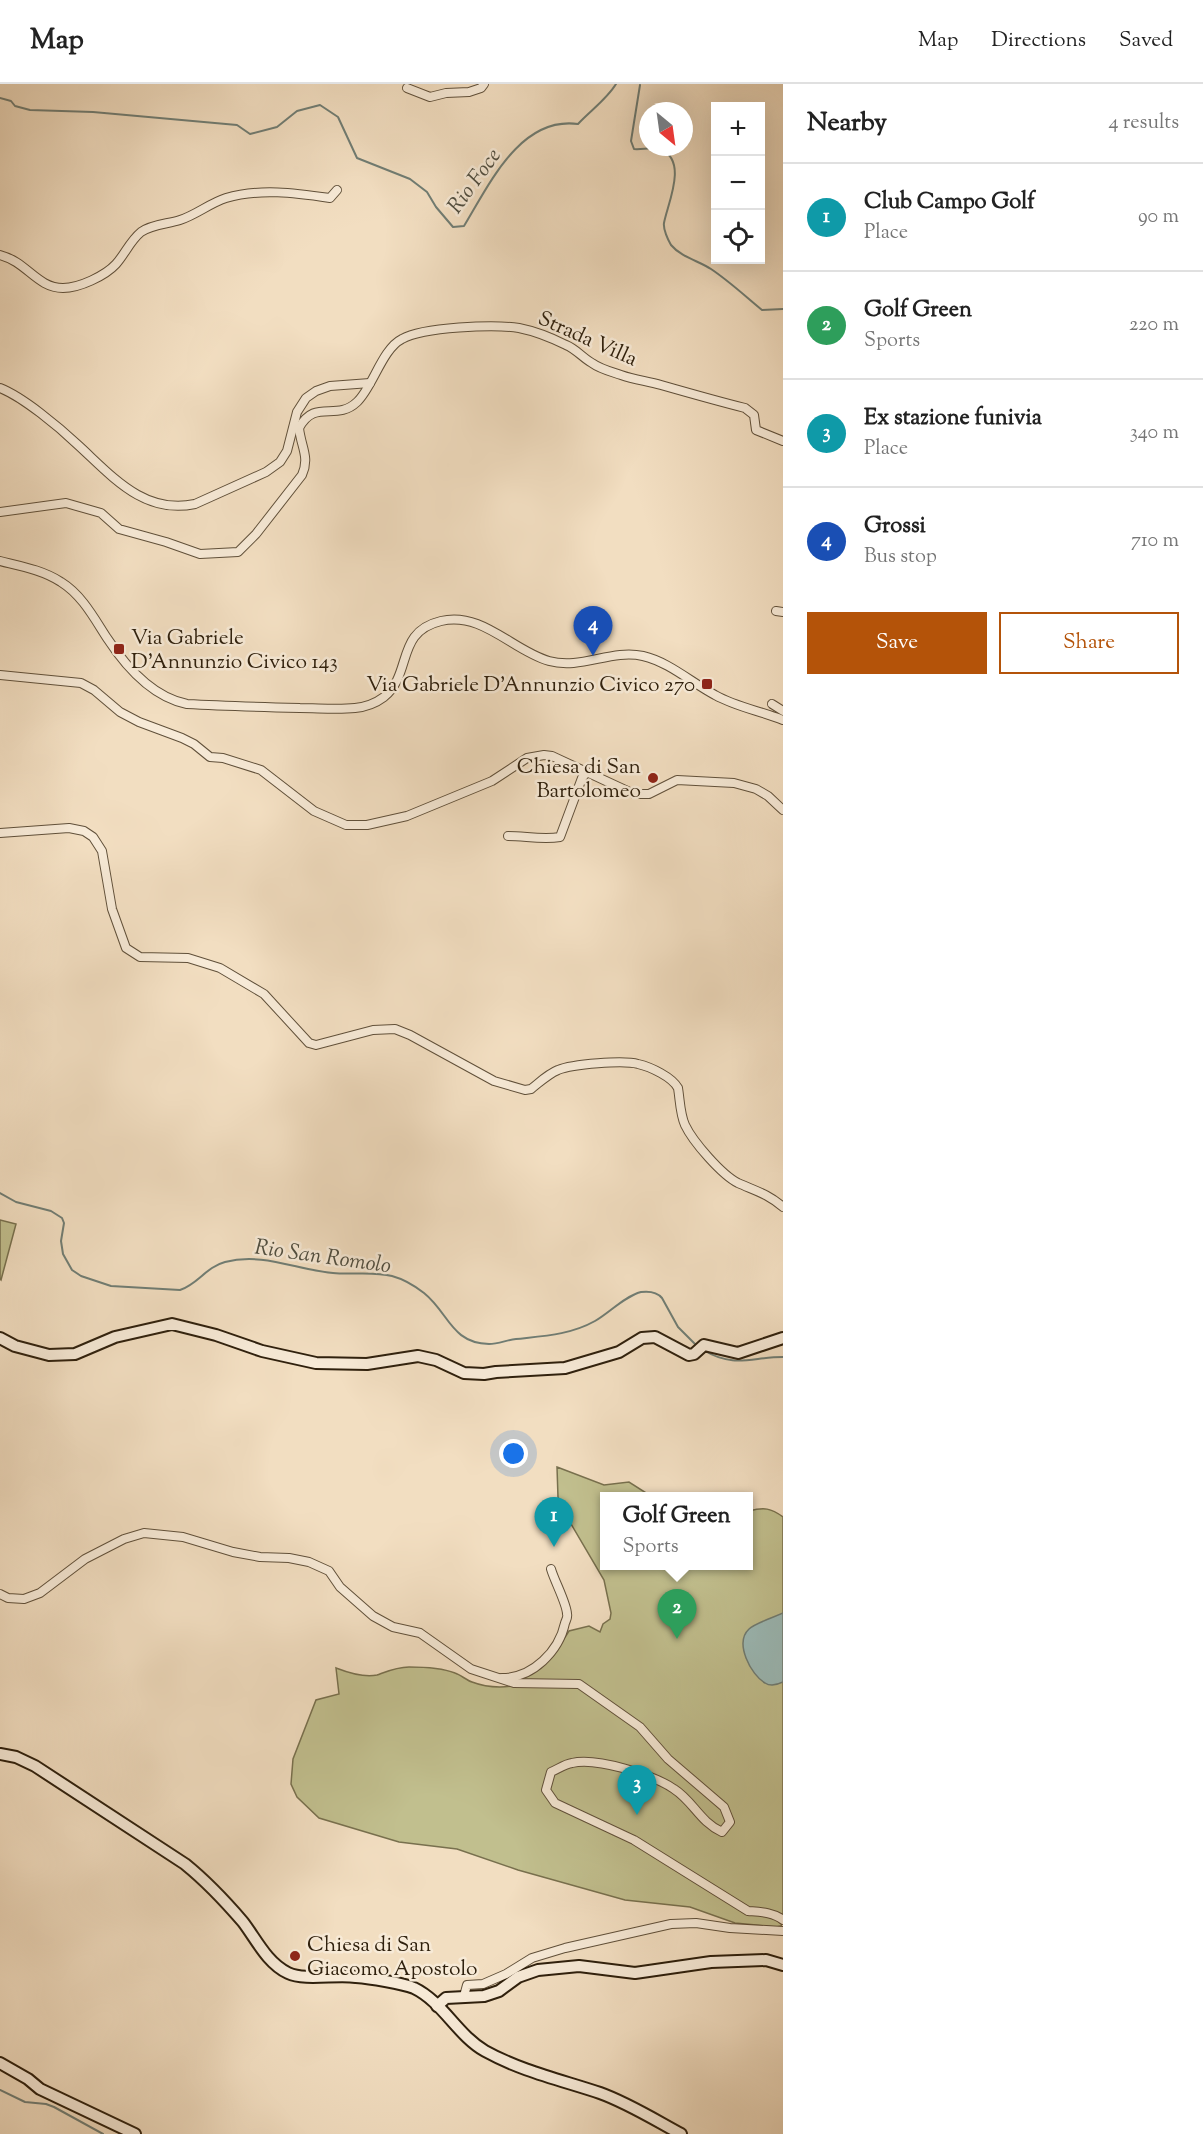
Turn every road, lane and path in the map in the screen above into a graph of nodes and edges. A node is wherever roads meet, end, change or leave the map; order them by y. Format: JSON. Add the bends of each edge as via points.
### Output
{"nodes":[{"id":1,"x":484,"y":84,"type":"edge"},
{"id":2,"x":407,"y":88,"type":"dead end"},
{"id":3,"x":337,"y":190,"type":"dead end"},
{"id":4,"x":0,"y":255,"type":"edge"},
{"id":5,"x":370,"y":383,"type":"junction"},
{"id":6,"x":0,"y":387,"type":"edge"},
{"id":7,"x":297,"y":424,"type":"junction"},
{"id":8,"x":783,"y":441,"type":"edge"},
{"id":9,"x":0,"y":512,"type":"edge"},
{"id":10,"x":0,"y":561,"type":"edge"},
{"id":11,"x":0,"y":675,"type":"edge"},
{"id":12,"x":772,"y":704,"type":"dead end"},
{"id":13,"x":783,"y":711,"type":"edge"},
{"id":14,"x":783,"y":720,"type":"edge"},
{"id":15,"x":587,"y":772,"type":"junction"},
{"id":16,"x":783,"y":810,"type":"edge"},
{"id":17,"x":0,"y":833,"type":"edge"},
{"id":18,"x":508,"y":836,"type":"dead end"},
{"id":19,"x":783,"y":1207,"type":"edge"},
{"id":20,"x":0,"y":1338,"type":"edge"},
{"id":21,"x":783,"y":1338,"type":"edge"},
{"id":22,"x":550,"y":1569,"type":"dead end"},
{"id":23,"x":0,"y":1593,"type":"edge"},
{"id":24,"x":498,"y":1678,"type":"junction"},
{"id":25,"x":0,"y":1754,"type":"edge"},
{"id":26,"x":783,"y":1920,"type":"edge"},
{"id":27,"x":783,"y":1931,"type":"edge"},
{"id":28,"x":783,"y":1965,"type":"edge"},
{"id":29,"x":464,"y":1995,"type":"junction"},
{"id":30,"x":437,"y":2006,"type":"junction"},
{"id":31,"x":0,"y":2063,"type":"edge"},
{"id":32,"x":135,"y":2134,"type":"edge"},
{"id":33,"x":681,"y":2134,"type":"edge"}],
"edges":[{"from":1,"to":2,"type":"street","via":[[469,92],[430,97]]},
{"from":3,"to":4,"type":"street","via":[[330,198],[266,192],[224,199],[180,220],[143,230],[108,271],[64,288],[41,282],[12,258]]},
{"from":5,"to":7,"type":"street","name":"Strada Villa","via":[[362,397],[344,410],[311,413]]},
{"from":5,"to":7,"type":"street","via":[[316,391],[297,412]]},
{"from":5,"to":8,"type":"street","name":"Strada Villa","via":[[401,339],[436,330],[522,328],[565,344],[595,365],[620,375],[745,408],[754,415],[756,430]]},
{"from":6,"to":7,"type":"street","via":[[18,395],[76,442],[124,488],[140,498],[166,505],[195,504],[266,472],[280,462]]},
{"from":7,"to":9,"type":"street","via":[[306,459],[302,475],[238,552],[200,554],[119,529],[101,513],[66,502]]},
{"from":10,"to":14,"type":"street","via":[[62,582],[88,607],[135,674],[160,695],[187,704],[367,706],[393,687],[407,645],[418,632],[429,624],[458,620],[490,629],[552,662],[571,664],[610,656],[642,656],[726,701]]},
{"from":11,"to":15,"type":"street","via":[[81,683],[120,712],[194,744],[210,757],[261,770],[314,811],[346,825],[375,824],[417,813],[492,781],[527,758],[552,756]]},
{"from":12,"to":13,"type":"street"},
{"from":15,"to":16,"type":"street","via":[[634,794],[649,794],[677,780],[734,783],[756,789]]},
{"from":15,"to":18,"type":"street","via":[[560,837]]},
{"from":17,"to":19,"type":"street","via":[[69,828],[93,837],[102,851],[112,909],[126,948],[140,957],[188,958],[220,968],[264,994],[309,1043],[316,1045],[373,1030],[395,1029],[494,1080],[525,1090],[560,1069],[580,1065],[631,1062],[652,1069],[675,1083],[685,1124],[726,1175],[761,1191]]},
{"from":20,"to":21,"type":"street","via":[[49,1355],[75,1354],[115,1337],[172,1324],[316,1364],[368,1364],[418,1356],[464,1372],[484,1374],[565,1368],[619,1352],[642,1338],[655,1337],[689,1355],[704,1345],[738,1353]]},
{"from":22,"to":24,"type":"street","via":[[567,1614],[562,1638],[531,1669]]},
{"from":23,"to":24,"type":"street","via":[[24,1599],[40,1593],[85,1559],[124,1539],[144,1533],[183,1537],[233,1552],[309,1562],[329,1571],[340,1587],[373,1616],[393,1627],[420,1634],[471,1669]]},
{"from":24,"to":26,"type":"street","via":[[514,1683],[579,1684],[640,1727],[668,1759],[724,1807],[730,1822],[722,1832],[710,1827],[675,1789],[629,1769],[601,1762],[573,1762],[551,1772],[546,1790],[555,1803],[634,1840],[747,1911],[765,1912]]},
{"from":25,"to":30,"type":"street","via":[[34,1766],[201,1876],[261,1948],[288,1973],[356,1977],[413,1988]]},
{"from":27,"to":29,"type":"street","via":[[671,1923],[532,1958],[483,1984],[467,1985]]},
{"from":28,"to":29,"type":"street","via":[[766,1960],[711,1962],[635,1973],[579,1966],[538,1970],[518,1977],[500,1991],[484,1996]]},
{"from":29,"to":30,"type":"street","via":[[446,1998]]},
{"from":30,"to":33,"type":"street","via":[[483,2050],[545,2077],[602,2094]]},
{"from":31,"to":32,"type":"street","via":[[40,2089]]}]}
